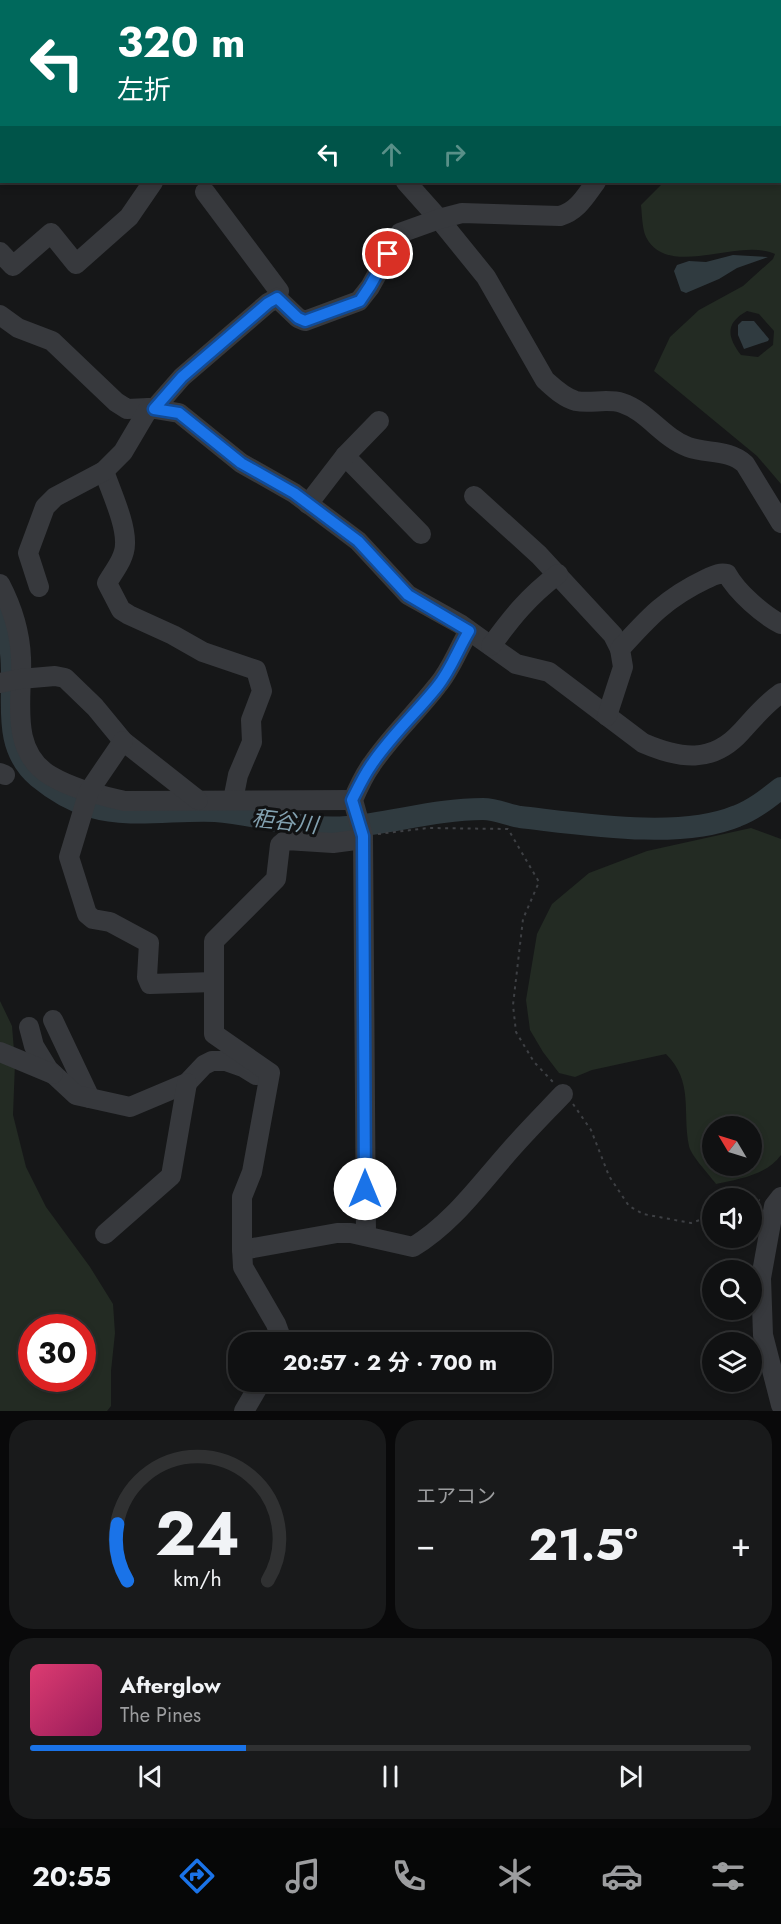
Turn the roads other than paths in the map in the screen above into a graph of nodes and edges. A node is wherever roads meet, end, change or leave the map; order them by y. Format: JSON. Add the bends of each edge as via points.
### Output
{"nodes":[{"id":1,"x":152,"y":183,"type":"edge"},
{"id":2,"x":407,"y":183,"type":"edge"},
{"id":3,"x":595,"y":183,"type":"edge"},
{"id":4,"x":205,"y":192,"type":"dead end"},
{"id":5,"x":440,"y":219,"type":"junction"},
{"id":6,"x":0,"y":252,"type":"edge"},
{"id":7,"x":277,"y":298,"type":"junction"},
{"id":8,"x":0,"y":315,"type":"edge"},
{"id":9,"x":151,"y":408,"type":"junction"},
{"id":10,"x":379,"y":421,"type":"dead end"},
{"id":11,"x":345,"y":456,"type":"junction"},
{"id":12,"x":104,"y":471,"type":"junction"},
{"id":13,"x":474,"y":496,"type":"dead end"},
{"id":14,"x":308,"y":504,"type":"junction"},
{"id":15,"x":781,"y":523,"type":"edge"},
{"id":16,"x":421,"y":534,"type":"dead end"},
{"id":17,"x":558,"y":574,"type":"junction"},
{"id":18,"x":0,"y":584,"type":"edge"},
{"id":19,"x":39,"y":587,"type":"dead end"},
{"id":20,"x":781,"y":624,"type":"edge"},
{"id":21,"x":469,"y":631,"type":"junction"},
{"id":22,"x":491,"y":646,"type":"junction"},
{"id":23,"x":620,"y":649,"type":"junction"},
{"id":24,"x":13,"y":680,"type":"edge"},
{"id":25,"x":781,"y":693,"type":"edge"},
{"id":26,"x":607,"y":716,"type":"junction"},
{"id":27,"x":123,"y":741,"type":"junction"},
{"id":28,"x":89,"y":791,"type":"junction"},
{"id":29,"x":233,"y":800,"type":"junction"},
{"id":30,"x":352,"y":800,"type":"junction"},
{"id":31,"x":198,"y":801,"type":"junction"},
{"id":32,"x":363,"y":837,"type":"junction"},
{"id":33,"x":214,"y":982,"type":"junction"},
{"id":34,"x":53,"y":1020,"type":"dead end"},
{"id":35,"x":29,"y":1027,"type":"dead end"},
{"id":36,"x":0,"y":1052,"type":"edge"},
{"id":37,"x":54,"y":1074,"type":"junction"},
{"id":38,"x":187,"y":1083,"type":"junction"},
{"id":39,"x":268,"y":1083,"type":"junction"},
{"id":40,"x":563,"y":1094,"type":"road end"},
{"id":41,"x":90,"y":1098,"type":"junction"},
{"id":42,"x":781,"y":1197,"type":"edge"},
{"id":43,"x":105,"y":1234,"type":"dead end"},
{"id":44,"x":366,"y":1236,"type":"junction"},
{"id":45,"x":242,"y":1250,"type":"junction"},
{"id":46,"x":279,"y":1332,"type":"edge"},
{"id":47,"x":763,"y":1335,"type":"junction"},
{"id":48,"x":781,"y":1354,"type":"edge"},
{"id":49,"x":255,"y":1392,"type":"edge"},
{"id":50,"x":781,"y":1405,"type":"edge"},
{"id":51,"x":244,"y":1411,"type":"edge"}],
"edges":[{"from":1,"to":6,"type":"street","via":[[129,218],[76,264],[51,233],[13,266]]},
{"from":2,"to":5,"type":"street"},
{"from":3,"to":5,"type":"street","via":[[570,214],[462,213]]},
{"from":4,"to":7,"type":"street","via":[[279,291]]},
{"from":5,"to":7,"type":"street","via":[[400,233],[360,301],[305,321]]},
{"from":5,"to":15,"type":"street","via":[[486,277],[545,380],[574,401],[623,404],[673,440],[737,457]]},
{"from":7,"to":9,"type":"street"},
{"from":8,"to":9,"type":"street","via":[[18,328],[52,340],[127,409]]},
{"from":9,"to":12,"type":"street","via":[[123,452]]},
{"from":9,"to":14,"type":"street","via":[[179,413],[241,463]]},
{"from":10,"to":11,"type":"street"},
{"from":11,"to":14,"type":"street"},
{"from":11,"to":16,"type":"street"},
{"from":12,"to":19,"type":"street","via":[[55,497],[45,507],[28,553]]},
{"from":12,"to":29,"type":"street","via":[[125,544],[107,583],[121,610],[203,652],[256,670],[262,691],[251,720],[252,742],[238,775]]},
{"from":13,"to":17,"type":"street"},
{"from":14,"to":21,"type":"street","via":[[358,541],[408,595]]},
{"from":17,"to":22,"type":"street","via":[[533,593]]},
{"from":17,"to":23,"type":"street","via":[[613,635]]},
{"from":18,"to":24,"type":"street","via":[[18,633],[21,659]]},
{"from":20,"to":23,"type":"street","via":[[721,572],[664,603]]},
{"from":21,"to":22,"type":"street"},
{"from":21,"to":30,"type":"street","via":[[438,686],[370,765]]},
{"from":22,"to":26,"type":"street","via":[[516,664],[549,672]]},
{"from":23,"to":26,"type":"street","via":[[623,667]]},
{"from":24,"to":27,"type":"street","via":[[65,678]]},
{"from":24,"to":28,"type":"street","via":[[29,753],[49,775]]},
{"from":25,"to":26,"type":"street","via":[[725,747],[707,754],[685,756],[661,751],[643,743]]},
{"from":27,"to":28,"type":"street"},
{"from":27,"to":31,"type":"street"},
{"from":28,"to":31,"type":"street","via":[[124,801]]},
{"from":28,"to":33,"type":"street","via":[[69,857],[87,914],[148,943],[150,984]]},
{"from":29,"to":30,"type":"street"},
{"from":29,"to":31,"type":"street"},
{"from":30,"to":32,"type":"street"},
{"from":32,"to":33,"type":"street","via":[[333,843],[286,840],[280,845],[276,879],[214,941]]},
{"from":32,"to":44,"type":"street"},
{"from":33,"to":39,"type":"street","via":[[214,1034],[270,1073]]},
{"from":34,"to":41,"type":"street"},
{"from":35,"to":37,"type":"street","via":[[34,1046]]},
{"from":36,"to":37,"type":"street"},
{"from":37,"to":41,"type":"street","via":[[76,1095]]},
{"from":38,"to":39,"type":"street","via":[[204,1065],[226,1061]]},
{"from":38,"to":41,"type":"street","via":[[130,1107]]},
{"from":38,"to":43,"type":"street","via":[[171,1176]]},
{"from":39,"to":45,"type":"street","via":[[252,1172],[242,1197]]},
{"from":40,"to":44,"type":"street","via":[[430,1236],[413,1247]]},
{"from":42,"to":47,"type":"street","via":[[774,1206],[761,1278]]},
{"from":44,"to":45,"type":"street","via":[[337,1233]]},
{"from":45,"to":46,"type":"street","via":[[243,1267]]},
{"from":47,"to":48,"type":"street"},
{"from":47,"to":50,"type":"street"},
{"from":49,"to":51,"type":"street"}]}
